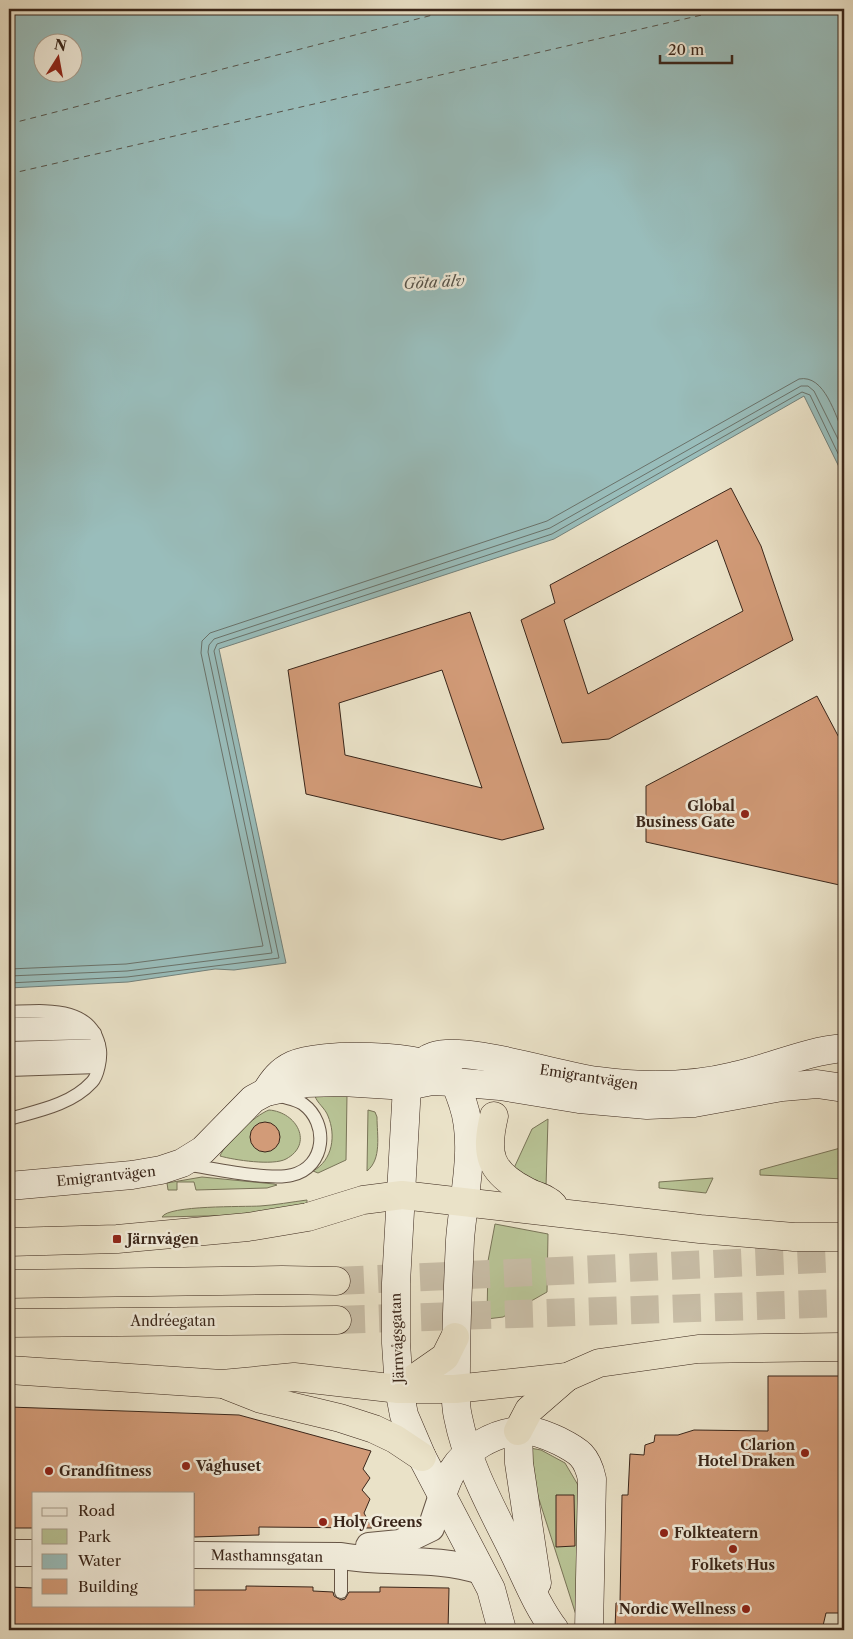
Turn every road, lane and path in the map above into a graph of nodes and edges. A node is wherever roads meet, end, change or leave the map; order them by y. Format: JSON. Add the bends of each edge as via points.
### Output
{"nodes":[{"id":1,"x":9,"y":1012,"type":"edge"},
{"id":2,"x":85,"y":1022,"type":"junction"},
{"id":3,"x":9,"y":1024,"type":"edge"},
{"id":4,"x":95,"y":1033,"type":"junction"},
{"id":5,"x":9,"y":1035,"type":"edge"},
{"id":6,"x":9,"y":1048,"type":"edge"},
{"id":7,"x":844,"y":1048,"type":"edge"},
{"id":8,"x":99,"y":1056,"type":"junction"},
{"id":9,"x":9,"y":1059,"type":"edge"},
{"id":10,"x":9,"y":1070,"type":"edge"},
{"id":11,"x":411,"y":1070,"type":"junction"},
{"id":12,"x":454,"y":1082,"type":"junction"},
{"id":13,"x":844,"y":1088,"type":"edge"},
{"id":14,"x":531,"y":1091,"type":"junction"},
{"id":15,"x":266,"y":1092,"type":"junction"},
{"id":16,"x":494,"y":1116,"type":"junction"},
{"id":17,"x":9,"y":1119,"type":"edge"},
{"id":18,"x":469,"y":1153,"type":"junction"},
{"id":19,"x":182,"y":1164,"type":"junction"},
{"id":20,"x":9,"y":1186,"type":"edge"},
{"id":21,"x":402,"y":1195,"type":"junction"},
{"id":22,"x":463,"y":1201,"type":"junction"},
{"id":23,"x":559,"y":1212,"type":"junction"},
{"id":24,"x":844,"y":1237,"type":"edge"},
{"id":25,"x":9,"y":1242,"type":"edge"},
{"id":26,"x":336,"y":1282,"type":"tunnel mouth"},
{"id":27,"x":9,"y":1284,"type":"edge"},
{"id":28,"x":337,"y":1320,"type":"tunnel mouth"},
{"id":29,"x":9,"y":1323,"type":"edge"},
{"id":30,"x":455,"y":1337,"type":"junction"},
{"id":31,"x":842,"y":1347,"type":"dead end"},
{"id":32,"x":9,"y":1370,"type":"edge"},
{"id":33,"x":567,"y":1377,"type":"junction"},
{"id":34,"x":222,"y":1384,"type":"junction"},
{"id":35,"x":399,"y":1389,"type":"junction"},
{"id":36,"x":455,"y":1389,"type":"junction"},
{"id":37,"x":518,"y":1431,"type":"junction"},
{"id":38,"x":467,"y":1454,"type":"junction"},
{"id":39,"x":422,"y":1457,"type":"junction"},
{"id":40,"x":442,"y":1494,"type":"junction"},
{"id":41,"x":9,"y":1553,"type":"edge"},
{"id":42,"x":32,"y":1553,"type":"edge"},
{"id":43,"x":195,"y":1555,"type":"edge"},
{"id":44,"x":341,"y":1556,"type":"junction"},
{"id":45,"x":486,"y":1580,"type":"junction"},
{"id":46,"x":341,"y":1592,"type":"dead end"},
{"id":47,"x":540,"y":1605,"type":"junction"},
{"id":48,"x":483,"y":1630,"type":"edge"},
{"id":49,"x":502,"y":1630,"type":"edge"},
{"id":50,"x":518,"y":1630,"type":"edge"},
{"id":51,"x":555,"y":1630,"type":"edge"},
{"id":52,"x":589,"y":1630,"type":"edge"}],
"edges":[{"from":1,"to":2,"type":"lane","via":[[61,1011]]},
{"from":2,"to":3,"type":"lane"},
{"from":2,"to":4,"type":"lane"},
{"from":4,"to":5,"type":"lane"},
{"from":4,"to":8,"type":"lane"},
{"from":6,"to":8,"type":"lane"},
{"from":7,"to":11,"type":"street","name":"Emigrantvägen","via":[[822,1050],[733,1077],[672,1085],[633,1086],[578,1078],[450,1052],[433,1056]]},
{"from":8,"to":9,"type":"lane"},
{"from":8,"to":10,"type":"lane"},
{"from":8,"to":17,"type":"lane","via":[[93,1082],[62,1103]]},
{"from":11,"to":12,"type":"street","via":[[446,1073]]},
{"from":11,"to":15,"type":"street","name":"Emigrantvägen","via":[[333,1057],[294,1064],[278,1074]]},
{"from":11,"to":21,"type":"street","name":"Järnvågsgatan"},
{"from":12,"to":14,"type":"street","name":"Emigrantvägen"},
{"from":12,"to":18,"type":"street","via":[[468,1126]]},
{"from":13,"to":14,"type":"street","name":"Emigrantvägen","via":[[818,1084],[782,1087],[694,1103],[647,1106]]},
{"from":14,"to":16,"type":"street"},
{"from":15,"to":19,"type":"street","name":"Emigrantvägen","via":[[253,1099],[203,1150]]},
{"from":15,"to":19,"type":"lane","via":[[301,1103],[317,1119],[320,1142],[318,1154],[310,1166],[290,1176],[274,1176]]},
{"from":16,"to":18,"type":"street"},
{"from":16,"to":23,"type":"highway","via":[[489,1151],[492,1162],[502,1175],[551,1202]]},
{"from":18,"to":22,"type":"street"},
{"from":19,"to":20,"type":"street","name":"Emigrantvägen","via":[[132,1175]]},
{"from":21,"to":22,"type":"highway"},
{"from":21,"to":25,"type":"highway","via":[[363,1200],[308,1217],[248,1227],[117,1238]]},
{"from":21,"to":35,"type":"street","name":"Järnvågsgatan","via":[[396,1283]]},
{"from":22,"to":23,"type":"highway"},
{"from":22,"to":30,"type":"street"},
{"from":23,"to":24,"type":"highway","via":[[700,1229],[794,1237]]},
{"from":26,"to":27,"type":"highway"},
{"from":28,"to":29,"type":"highway","name":"Andréegatan"},
{"from":30,"to":35,"type":"highway","via":[[445,1357]]},
{"from":30,"to":36,"type":"street"},
{"from":31,"to":33,"type":"highway","via":[[698,1349],[600,1362]]},
{"from":32,"to":34,"type":"highway"},
{"from":33,"to":36,"type":"highway"},
{"from":33,"to":37,"type":"highway","via":[[529,1410]]},
{"from":34,"to":35,"type":"highway","via":[[294,1377]]},
{"from":34,"to":39,"type":"highway","via":[[261,1399],[374,1429]]},
{"from":35,"to":36,"type":"highway"},
{"from":35,"to":39,"type":"street","name":"Järnvågsgatan","via":[[404,1415]]},
{"from":36,"to":38,"type":"street","via":[[457,1415]]},
{"from":37,"to":38,"type":"street","name":"Masthamnsgatan","via":[[493,1438]]},
{"from":37,"to":47,"type":"street","via":[[519,1463]]},
{"from":37,"to":52,"type":"street","via":[[545,1435],[576,1450],[589,1462],[593,1518]]},
{"from":38,"to":40,"type":"street","name":"Masthamnsgatan","via":[[453,1470]]},
{"from":38,"to":47,"type":"street"},
{"from":39,"to":40,"type":"street","name":"Järnvågsgatan"},
{"from":40,"to":44,"type":"street","name":"Masthamnsgatan","via":[[431,1528],[400,1544],[363,1547]]},
{"from":40,"to":45,"type":"street","name":"Järnvågsgatan"},
{"from":41,"to":42,"type":"street"},
{"from":43,"to":44,"type":"street","name":"Masthamnsgatan"},
{"from":44,"to":45,"type":"street","name":"Masthamnsgatan","via":[[361,1560],[448,1563]]},
{"from":44,"to":46,"type":"lane"},
{"from":45,"to":48,"type":"street","name":"Järnvågsgatan"},
{"from":45,"to":49,"type":"street","name":"Järnvågsgatan"},
{"from":45,"to":50,"type":"street","via":[[509,1607]]},
{"from":47,"to":51,"type":"street"}]}
